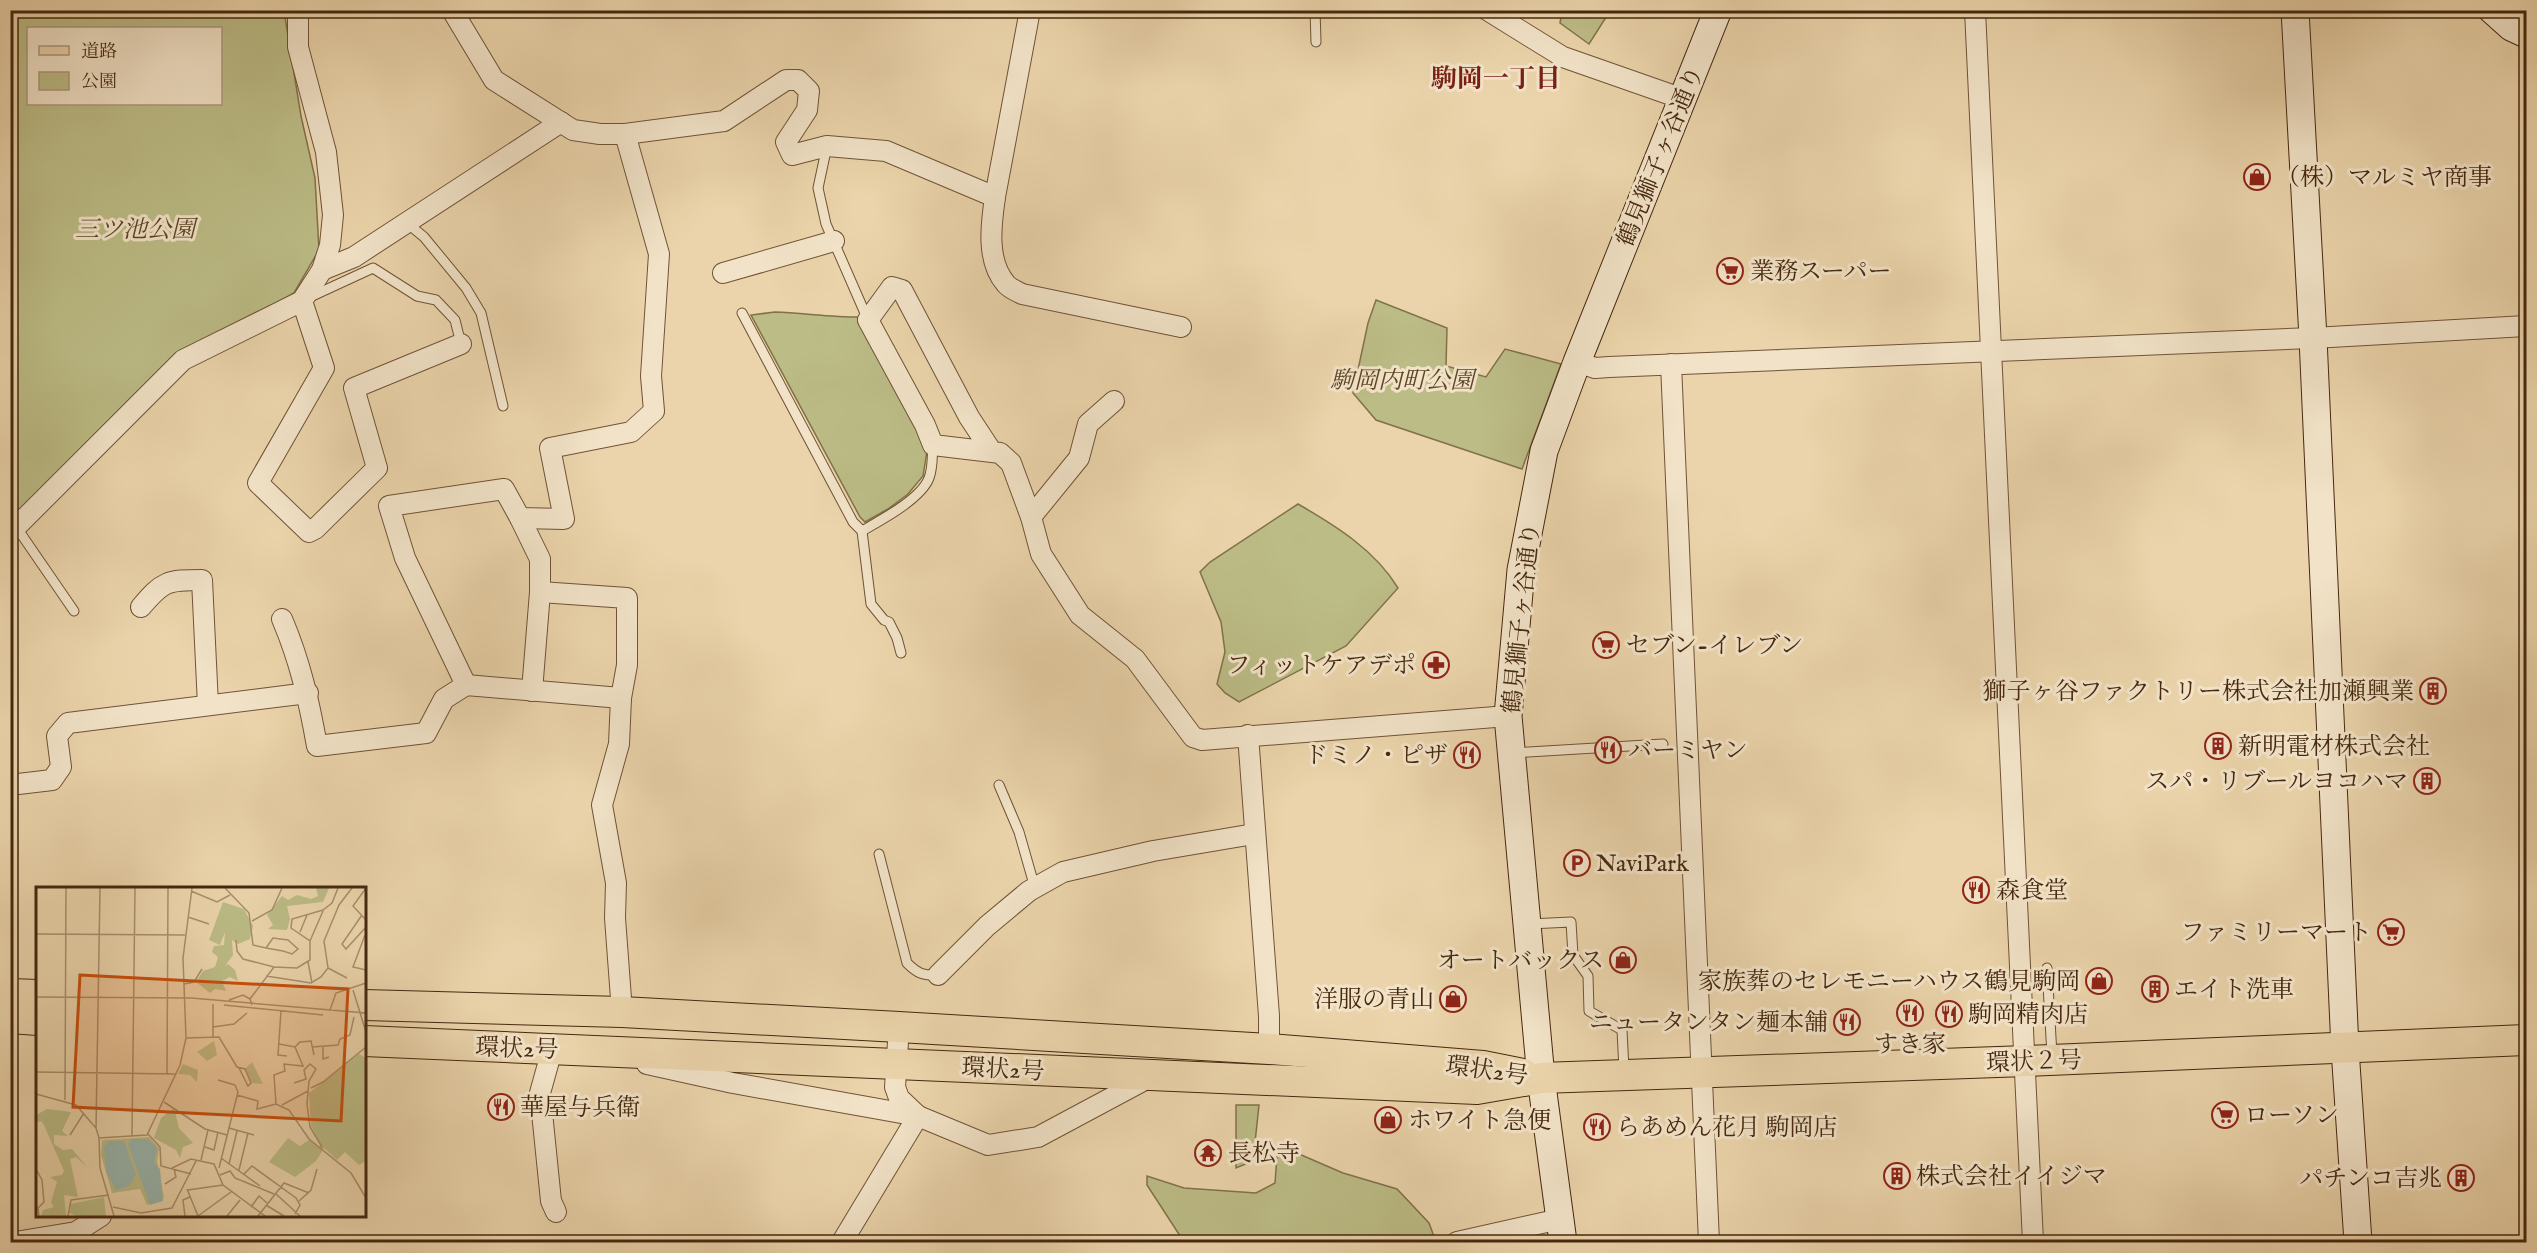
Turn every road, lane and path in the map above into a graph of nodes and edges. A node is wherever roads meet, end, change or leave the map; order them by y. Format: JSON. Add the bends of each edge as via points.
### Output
{"nodes":[{"id":1,"x":298,"y":10,"type":"edge"},
{"id":2,"x":452,"y":10,"type":"edge"},
{"id":3,"x":1030,"y":10,"type":"edge"},
{"id":4,"x":1315,"y":10,"type":"edge"},
{"id":5,"x":1487,"y":10,"type":"edge"},
{"id":6,"x":1718,"y":10,"type":"edge"},
{"id":7,"x":1975,"y":10,"type":"edge"},
{"id":8,"x":2295,"y":10,"type":"edge"},
{"id":9,"x":2492,"y":10,"type":"edge"},
{"id":10,"x":2526,"y":34,"type":"edge"},
{"id":11,"x":1316,"y":42,"type":"dead end"},
{"id":12,"x":1683,"y":99,"type":"junction"},
{"id":13,"x":561,"y":122,"type":"junction"},
{"id":14,"x":625,"y":134,"type":"junction"},
{"id":15,"x":827,"y":146,"type":"junction"},
{"id":16,"x":995,"y":197,"type":"junction"},
{"id":17,"x":407,"y":223,"type":"junction"},
{"id":18,"x":834,"y":241,"type":"junction"},
{"id":19,"x":322,"y":270,"type":"junction"},
{"id":20,"x":723,"y":273,"type":"dead end"},
{"id":21,"x":302,"y":301,"type":"junction"},
{"id":22,"x":742,"y":313,"type":"dead end"},
{"id":23,"x":868,"y":320,"type":"junction"},
{"id":24,"x":2526,"y":326,"type":"edge"},
{"id":25,"x":1181,"y":327,"type":"dead end"},
{"id":26,"x":2313,"y":338,"type":"junction"},
{"id":27,"x":462,"y":344,"type":"joint"},
{"id":28,"x":1991,"y":352,"type":"junction"},
{"id":29,"x":1577,"y":362,"type":"junction"},
{"id":30,"x":1671,"y":364,"type":"junction"},
{"id":31,"x":1114,"y":401,"type":"dead end"},
{"id":32,"x":503,"y":406,"type":"dead end"},
{"id":33,"x":933,"y":444,"type":"junction"},
{"id":34,"x":992,"y":452,"type":"junction"},
{"id":35,"x":1031,"y":517,"type":"junction"},
{"id":36,"x":520,"y":518,"type":"junction"},
{"id":37,"x":14,"y":531,"type":"edge"},
{"id":38,"x":862,"y":531,"type":"junction"},
{"id":39,"x":540,"y":592,"type":"junction"},
{"id":40,"x":141,"y":607,"type":"dead end"},
{"id":41,"x":75,"y":611,"type":"dead end"},
{"id":42,"x":282,"y":619,"type":"dead end"},
{"id":43,"x":900,"y":652,"type":"dead end"},
{"id":44,"x":466,"y":685,"type":"junction"},
{"id":45,"x":532,"y":691,"type":"junction"},
{"id":46,"x":308,"y":693,"type":"junction"},
{"id":47,"x":621,"y":699,"type":"junction"},
{"id":48,"x":208,"y":705,"type":"junction"},
{"id":49,"x":1508,"y":716,"type":"junction"},
{"id":50,"x":1248,"y":735,"type":"junction"},
{"id":51,"x":1663,"y":744,"type":"dead end"},
{"id":52,"x":1511,"y":753,"type":"junction"},
{"id":53,"x":10,"y":785,"type":"edge"},
{"id":54,"x":999,"y":785,"type":"dead end"},
{"id":55,"x":1254,"y":834,"type":"junction"},
{"id":56,"x":879,"y":854,"type":"dead end"},
{"id":57,"x":1035,"y":888,"type":"junction"},
{"id":58,"x":1526,"y":924,"type":"junction"},
{"id":59,"x":2047,"y":968,"type":"dead end"},
{"id":60,"x":938,"y":975,"type":"joint"},
{"id":61,"x":10,"y":994,"type":"edge"},
{"id":62,"x":36,"y":995,"type":"edge"},
{"id":63,"x":366,"y":1005,"type":"edge"},
{"id":64,"x":622,"y":1012,"type":"junction"},
{"id":65,"x":10,"y":1018,"type":"edge"},
{"id":66,"x":36,"y":1020,"type":"edge"},
{"id":67,"x":898,"y":1027,"type":"junction"},
{"id":68,"x":2526,"y":1040,"type":"edge"},
{"id":69,"x":366,"y":1041,"type":"edge"},
{"id":70,"x":1269,"y":1049,"type":"junction"},
{"id":71,"x":2345,"y":1049,"type":"junction"},
{"id":72,"x":551,"y":1053,"type":"junction"},
{"id":73,"x":2039,"y":1061,"type":"junction"},
{"id":74,"x":897,"y":1064,"type":"junction"},
{"id":75,"x":1701,"y":1073,"type":"junction"},
{"id":76,"x":1152,"y":1076,"type":"junction"},
{"id":77,"x":1624,"y":1076,"type":"junction"},
{"id":78,"x":1541,"y":1078,"type":"junction"},
{"id":79,"x":918,"y":1116,"type":"junction"},
{"id":80,"x":556,"y":1212,"type":"dead end"},
{"id":81,"x":98,"y":1217,"type":"edge"},
{"id":82,"x":1561,"y":1231,"type":"edge"},
{"id":83,"x":15,"y":1242,"type":"edge"},
{"id":84,"x":842,"y":1242,"type":"edge"},
{"id":85,"x":1457,"y":1242,"type":"edge"},
{"id":86,"x":1709,"y":1242,"type":"edge"},
{"id":87,"x":2032,"y":1242,"type":"edge"},
{"id":88,"x":2358,"y":1242,"type":"edge"}],
"edges":[{"from":1,"to":19,"type":"street","via":[[298,47],[326,152],[333,215]]},
{"from":2,"to":13,"type":"street","via":[[494,80]]},
{"from":3,"to":16,"type":"street"},
{"from":4,"to":11,"type":"lane"},
{"from":5,"to":12,"type":"street","via":[[1563,57]]},
{"from":6,"to":12,"type":"street","name":"鶴見獅子ヶ谷通り"},
{"from":7,"to":28,"type":"street"},
{"from":8,"to":26,"type":"street"},
{"from":9,"to":10,"type":"street"},
{"from":12,"to":29,"type":"street","name":"鶴見獅子ヶ谷通り"},
{"from":13,"to":14,"type":"street","via":[[573,130]]},
{"from":13,"to":17,"type":"street"},
{"from":14,"to":15,"type":"street","via":[[724,121],[786,80],[798,80],[809,91],[807,110],[786,142],[792,155]]},
{"from":14,"to":36,"type":"street","via":[[659,254],[651,376],[654,411],[631,432],[550,448],[564,519]]},
{"from":15,"to":16,"type":"street","via":[[886,151]]},
{"from":15,"to":18,"type":"lane","via":[[818,188]]},
{"from":16,"to":25,"type":"street","via":[[995,265],[1007,286],[1022,294]]},
{"from":17,"to":19,"type":"street","via":[[354,257]]},
{"from":17,"to":32,"type":"lane","via":[[424,237],[466,288],[481,313]]},
{"from":18,"to":20,"type":"street"},
{"from":18,"to":23,"type":"lane"},
{"from":19,"to":21,"type":"street"},
{"from":21,"to":27,"type":"lane","via":[[373,268],[417,296],[436,300],[455,320]]},
{"from":21,"to":27,"type":"street","via":[[324,368],[258,483],[309,532],[377,468],[354,388]]},
{"from":21,"to":37,"type":"street","via":[[183,360]]},
{"from":22,"to":38,"type":"lane","via":[[853,522]]},
{"from":23,"to":33,"type":"street"},
{"from":23,"to":34,"type":"street","via":[[892,287],[902,290],[969,417]]},
{"from":24,"to":26,"type":"street"},
{"from":26,"to":28,"type":"street"},
{"from":26,"to":71,"type":"street"},
{"from":28,"to":30,"type":"street"},
{"from":28,"to":73,"type":"street"},
{"from":29,"to":30,"type":"street","via":[[1595,368]]},
{"from":29,"to":49,"type":"street","name":"鶴見獅子ヶ谷通り","via":[[1544,451],[1523,560]]},
{"from":30,"to":75,"type":"street"},
{"from":31,"to":35,"type":"street","via":[[1088,423],[1079,458]]},
{"from":33,"to":34,"type":"street"},
{"from":33,"to":38,"type":"lane","via":[[929,479],[894,513]]},
{"from":34,"to":35,"type":"street","via":[[1000,453],[1011,463]]},
{"from":35,"to":50,"type":"street","via":[[1041,554],[1080,615],[1135,659],[1193,737],[1202,740]]},
{"from":36,"to":39,"type":"street","via":[[540,559]]},
{"from":36,"to":44,"type":"street","via":[[504,489],[389,506],[405,558]]},
{"from":37,"to":41,"type":"lane"},
{"from":38,"to":43,"type":"lane","via":[[871,604],[889,622]]},
{"from":39,"to":45,"type":"street"},
{"from":39,"to":47,"type":"street","via":[[627,598],[627,666]]},
{"from":40,"to":48,"type":"street","via":[[159,586],[202,580]]},
{"from":42,"to":46,"type":"street"},
{"from":44,"to":45,"type":"street"},
{"from":44,"to":46,"type":"street","via":[[444,699],[426,733],[317,746]]},
{"from":45,"to":47,"type":"street"},
{"from":46,"to":48,"type":"street"},
{"from":47,"to":64,"type":"street","via":[[619,744],[602,805],[616,883]]},
{"from":48,"to":53,"type":"street","via":[[68,723],[57,736],[61,767],[52,780]]},
{"from":49,"to":50,"type":"street"},
{"from":49,"to":52,"type":"street","name":"鶴見獅子ヶ谷通り"},
{"from":50,"to":55,"type":"street"},
{"from":51,"to":52,"type":"lane"},
{"from":52,"to":58,"type":"street","name":"鶴見獅子ヶ谷通り"},
{"from":54,"to":57,"type":"lane","via":[[1019,832]]},
{"from":55,"to":57,"type":"street","via":[[1153,850],[1063,872]]},
{"from":55,"to":70,"type":"street"},
{"from":56,"to":60,"type":"lane","via":[[907,963],[916,973]]},
{"from":57,"to":60,"type":"street","via":[[987,926]]},
{"from":58,"to":77,"type":"lane","via":[[1571,922],[1573,955],[1588,976],[1589,1011],[1622,1030]]},
{"from":58,"to":78,"type":"street","name":"鶴見獅子ヶ谷通り"},
{"from":59,"to":73,"type":"lane"},
{"from":61,"to":62,"type":"main road"},
{"from":63,"to":64,"type":"main road","name":"環状2号"},
{"from":64,"to":67,"type":"main road","name":"環状2号"},
{"from":65,"to":66,"type":"main road"},
{"from":67,"to":70,"type":"main road","name":"環状2号"},
{"from":67,"to":74,"type":"street"},
{"from":68,"to":71,"type":"main road","name":"環状２号"},
{"from":69,"to":72,"type":"main road","name":"環状2号"},
{"from":70,"to":78,"type":"main road","name":"環状2号","via":[[1483,1066]]},
{"from":71,"to":73,"type":"main road","name":"環状２号"},
{"from":71,"to":88,"type":"street"},
{"from":72,"to":74,"type":"main road","name":"環状2号"},
{"from":72,"to":79,"type":"street","via":[[627,1059],[732,1083]]},
{"from":72,"to":80,"type":"street","via":[[540,1093],[551,1201]]},
{"from":73,"to":75,"type":"main road","name":"環状２号"},
{"from":73,"to":87,"type":"street"},
{"from":74,"to":76,"type":"main road","name":"環状2号"},
{"from":74,"to":79,"type":"street","via":[[895,1087],[899,1098]]},
{"from":75,"to":77,"type":"main road","name":"環状２号"},
{"from":75,"to":86,"type":"street"},
{"from":76,"to":78,"type":"main road","name":"環状2号","via":[[1478,1089]]},
{"from":76,"to":79,"type":"street","via":[[1038,1137],[988,1145]]},
{"from":77,"to":78,"type":"main road","name":"環状２号"},
{"from":78,"to":82,"type":"street","name":"鶴見獅子ヶ谷通り"},
{"from":79,"to":84,"type":"street"},
{"from":81,"to":83,"type":"street","via":[[76,1233]]},
{"from":82,"to":85,"type":"street"}]}
